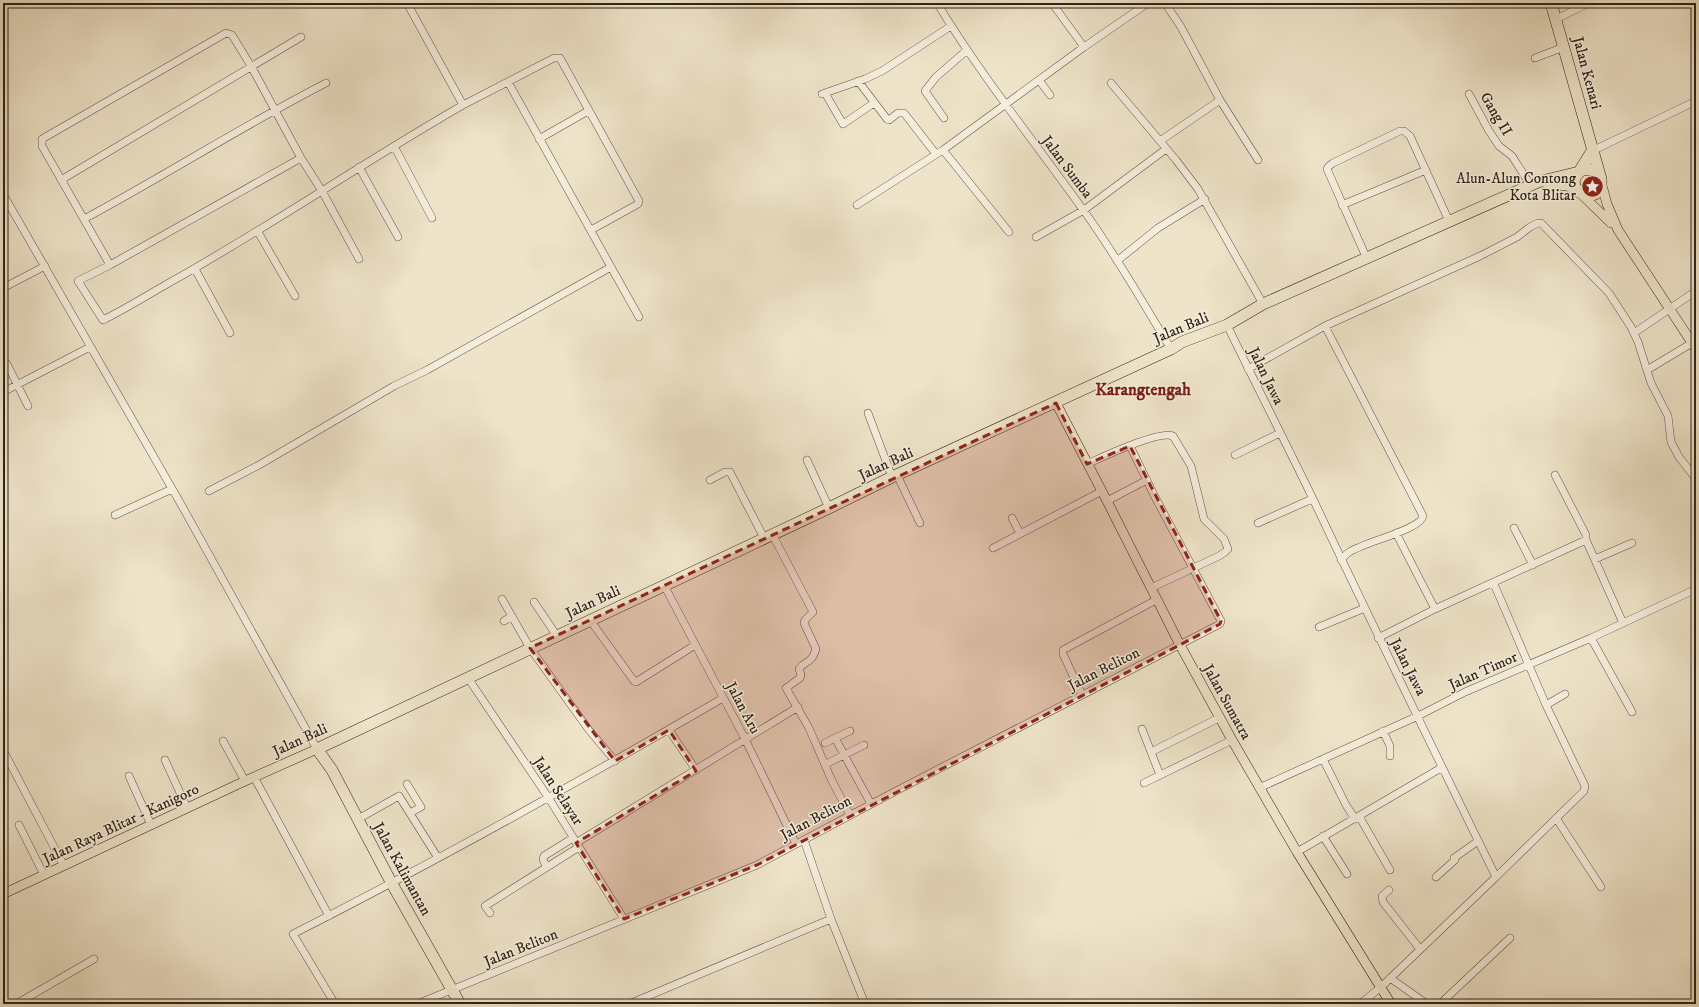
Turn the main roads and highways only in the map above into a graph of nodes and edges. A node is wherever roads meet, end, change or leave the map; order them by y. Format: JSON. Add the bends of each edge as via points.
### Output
{"nodes":[{"id":1,"x":1551,"y":3,"type":"edge"},
{"id":2,"x":1592,"y":151,"type":"junction"},
{"id":3,"x":1579,"y":172,"type":"junction"},
{"id":4,"x":1601,"y":179,"type":"junction"},
{"id":5,"x":1534,"y":184,"type":"junction"},
{"id":6,"x":1578,"y":192,"type":"junction"},
{"id":7,"x":1618,"y":230,"type":"junction"},
{"id":8,"x":1694,"y":346,"type":"edge"},
{"id":9,"x":1056,"y":403,"type":"junction"},
{"id":10,"x":317,"y":749,"type":"junction"},
{"id":11,"x":250,"y":779,"type":"joint"},
{"id":12,"x":3,"y":894,"type":"edge"},
{"id":13,"x":460,"y":1004,"type":"edge"},
{"id":14,"x":1391,"y":1004,"type":"edge"}],
"edges":[{"from":1,"to":2,"type":"highway","name":"Jalan Kenari"},
{"from":2,"to":3,"type":"highway"},
{"from":2,"to":4,"type":"highway","name":"Jalan Kenari"},
{"from":3,"to":4,"type":"highway","via":[[1590,169],[1597,172]]},
{"from":3,"to":5,"type":"highway","name":"Jalan Bali"},
{"from":3,"to":6,"type":"highway","via":[[1575,180]]},
{"from":4,"to":6,"type":"highway","via":[[1600,187],[1594,194]]},
{"from":4,"to":7,"type":"main road","via":[[1605,200]]},
{"from":5,"to":6,"type":"highway","via":[[1563,184]]},
{"from":5,"to":9,"type":"highway","name":"Jalan Bali","via":[[1263,304],[1227,325],[1177,345]]},
{"from":6,"to":7,"type":"main road","via":[[1595,205]]},
{"from":7,"to":8,"type":"main road"},
{"from":9,"to":10,"type":"highway","name":"Jalan Bali","via":[[894,476]]},
{"from":9,"to":14,"type":"main road","name":"Jalan Sumatra","via":[[1108,501],[1156,600],[1232,740],[1297,852]]},
{"from":10,"to":11,"type":"main road","name":"Jalan Bali"},
{"from":10,"to":13,"type":"highway","name":"Jalan Kalimantan","via":[[332,770]]},
{"from":11,"to":12,"type":"main road","name":"Jalan Raya Blitar - Kanigoro"}]}
